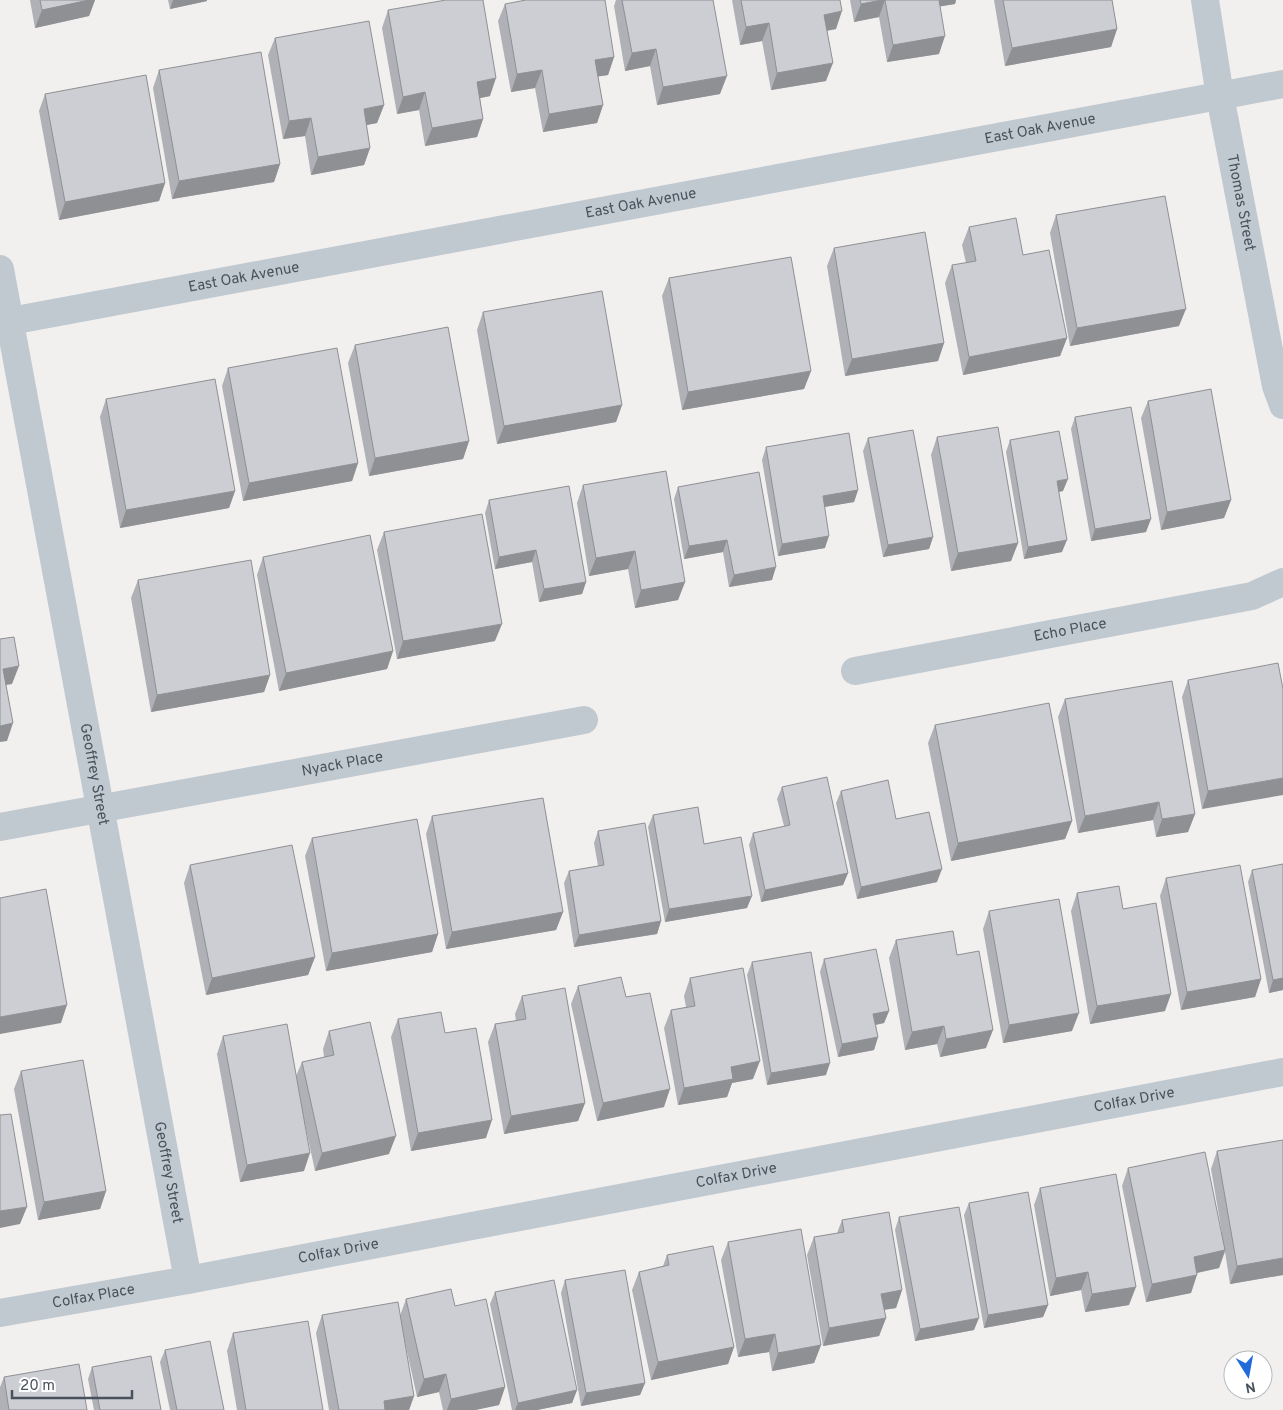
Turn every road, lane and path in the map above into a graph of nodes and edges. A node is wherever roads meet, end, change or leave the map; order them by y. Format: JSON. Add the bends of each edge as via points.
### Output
{"nodes":[{"id":1,"x":1205,"y":0,"type":"edge"},
{"id":2,"x":1283,"y":84,"type":"edge"},
{"id":3,"x":1220,"y":96,"type":"junction"},
{"id":4,"x":0,"y":268,"type":"edge"},
{"id":5,"x":5,"y":322,"type":"edge"},
{"id":6,"x":1283,"y":405,"type":"edge"},
{"id":7,"x":1283,"y":582,"type":"edge"},
{"id":8,"x":855,"y":671,"type":"dead end"},
{"id":9,"x":584,"y":720,"type":"dead end"},
{"id":10,"x":100,"y":808,"type":"junction"},
{"id":11,"x":0,"y":827,"type":"edge"},
{"id":12,"x":1283,"y":1072,"type":"edge"},
{"id":13,"x":188,"y":1280,"type":"junction"},
{"id":14,"x":0,"y":1313,"type":"edge"}],
"edges":[{"from":1,"to":3,"type":"street","name":"Thomas Street"},
{"from":2,"to":3,"type":"street","name":"East Oak Avenue"},
{"from":3,"to":5,"type":"street","name":"East Oak Avenue"},
{"from":3,"to":6,"type":"street","name":"Thomas Street","via":[[1276,386]]},
{"from":4,"to":5,"type":"street","name":"Geoffrey Street"},
{"from":5,"to":10,"type":"street","name":"Geoffrey Street"},
{"from":7,"to":8,"type":"street","name":"Echo Place","via":[[1252,596]]},
{"from":9,"to":10,"type":"street","name":"Nyack Place"},
{"from":10,"to":11,"type":"street","name":"Nyack Place"},
{"from":10,"to":13,"type":"street","name":"Geoffrey Street"},
{"from":12,"to":13,"type":"street","name":"Colfax Drive"},
{"from":13,"to":14,"type":"street","name":"Colfax Place"}]}
